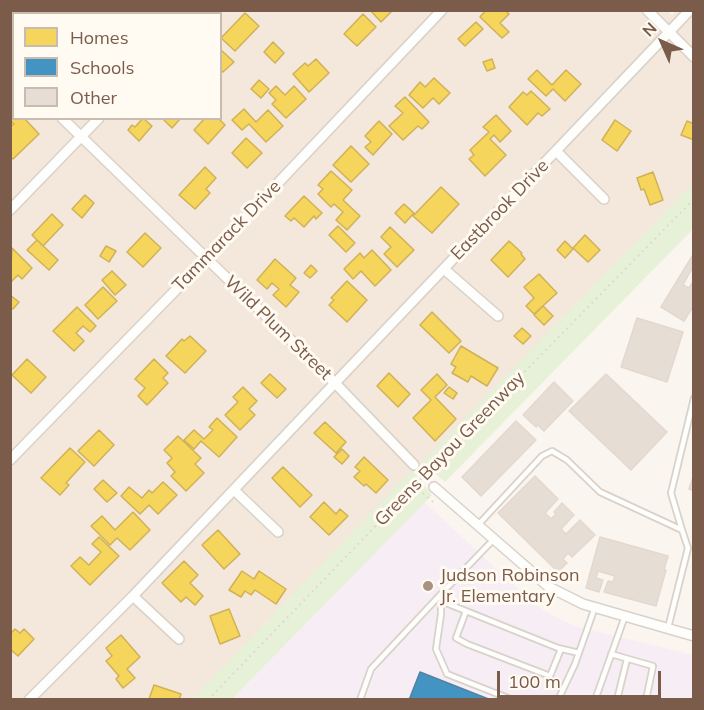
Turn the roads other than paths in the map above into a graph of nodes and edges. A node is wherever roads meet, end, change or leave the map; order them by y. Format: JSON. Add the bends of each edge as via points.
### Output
{"nodes":[{"id":1,"x":442,"y":10,"type":"edge"},
{"id":2,"x":647,"y":10,"type":"edge"},
{"id":3,"x":690,"y":10,"type":"edge"},
{"id":4,"x":669,"y":32,"type":"junction"},
{"id":5,"x":693,"y":57,"type":"edge"},
{"id":6,"x":64,"y":120,"type":"edge"},
{"id":7,"x":97,"y":120,"type":"edge"},
{"id":8,"x":81,"y":138,"type":"junction"},
{"id":9,"x":555,"y":152,"type":"junction"},
{"id":10,"x":604,"y":199,"type":"dead end"},
{"id":11,"x":10,"y":210,"type":"edge"},
{"id":12,"x":206,"y":259,"type":"junction"},
{"id":13,"x":444,"y":268,"type":"junction"},
{"id":14,"x":498,"y":316,"type":"dead end"},
{"id":15,"x":334,"y":383,"type":"junction"},
{"id":16,"x":693,"y":398,"type":"edge"},
{"id":17,"x":10,"y":460,"type":"edge"},
{"id":18,"x":414,"y":465,"type":"road end"},
{"id":19,"x":435,"y":487,"type":"road end"},
{"id":20,"x":234,"y":490,"type":"junction"},
{"id":21,"x":478,"y":525,"type":"junction"},
{"id":22,"x":682,"y":530,"type":"junction"},
{"id":23,"x":278,"y":532,"type":"dead end"},
{"id":24,"x":494,"y":539,"type":"junction"},
{"id":25,"x":441,"y":594,"type":"junction"},
{"id":26,"x":133,"y":596,"type":"junction"},
{"id":27,"x":441,"y":601,"type":"junction"},
{"id":28,"x":596,"y":608,"type":"junction"},
{"id":29,"x":466,"y":611,"type":"junction"},
{"id":30,"x":625,"y":616,"type":"junction"},
{"id":31,"x":668,"y":628,"type":"junction"},
{"id":32,"x":693,"y":636,"type":"edge"},
{"id":33,"x":179,"y":639,"type":"dead end"},
{"id":34,"x":561,"y":649,"type":"junction"},
{"id":35,"x":579,"y":653,"type":"junction"},
{"id":36,"x":611,"y":654,"type":"junction"},
{"id":37,"x":627,"y":659,"type":"junction"},
{"id":38,"x":30,"y":699,"type":"edge"},
{"id":39,"x":360,"y":699,"type":"edge"},
{"id":40,"x":513,"y":699,"type":"edge"},
{"id":41,"x":558,"y":699,"type":"edge"},
{"id":42,"x":595,"y":699,"type":"edge"},
{"id":43,"x":617,"y":699,"type":"edge"},
{"id":44,"x":646,"y":699,"type":"edge"}],
"edges":[{"from":1,"to":12,"type":"street","name":"Tammarack Drive"},
{"from":2,"to":4,"type":"street"},
{"from":3,"to":4,"type":"street","name":"Eastbrook Drive"},
{"from":4,"to":5,"type":"street"},
{"from":4,"to":9,"type":"street","name":"Eastbrook Drive"},
{"from":6,"to":8,"type":"street","name":"Wild Plum Street"},
{"from":7,"to":8,"type":"street"},
{"from":8,"to":11,"type":"street"},
{"from":8,"to":12,"type":"street","name":"Wild Plum Street"},
{"from":9,"to":10,"type":"street","name":"Eastbrook Drive"},
{"from":9,"to":13,"type":"street","name":"Eastbrook Drive"},
{"from":12,"to":15,"type":"street","name":"Wild Plum Street"},
{"from":12,"to":17,"type":"street","name":"Tammarack Drive"},
{"from":13,"to":14,"type":"street","name":"Eastbrook Drive"},
{"from":13,"to":15,"type":"street","name":"Eastbrook Drive"},
{"from":15,"to":18,"type":"street","name":"Wild Plum Street"},
{"from":15,"to":20,"type":"street","name":"Eastbrook Drive"},
{"from":16,"to":22,"type":"lane","via":[[671,493]]},
{"from":19,"to":21,"type":"street"},
{"from":20,"to":23,"type":"street"},
{"from":20,"to":26,"type":"street","name":"Eastbrook Drive"},
{"from":21,"to":22,"type":"lane","via":[[542,456],[552,451],[600,492]]},
{"from":21,"to":24,"type":"street"},
{"from":22,"to":31,"type":"lane","via":[[688,548]]},
{"from":24,"to":25,"type":"lane"},
{"from":24,"to":28,"type":"street","via":[[549,587]]},
{"from":25,"to":27,"type":"lane"},
{"from":25,"to":39,"type":"lane","via":[[371,669]]},
{"from":26,"to":33,"type":"street"},
{"from":26,"to":38,"type":"street","name":"Eastbrook Drive"},
{"from":27,"to":29,"type":"lane"},
{"from":27,"to":40,"type":"lane","via":[[436,649],[447,674]]},
{"from":28,"to":30,"type":"street"},
{"from":28,"to":35,"type":"lane"},
{"from":29,"to":34,"type":"lane"},
{"from":29,"to":34,"type":"lane","via":[[456,638],[467,644],[550,676]]},
{"from":30,"to":31,"type":"street"},
{"from":30,"to":36,"type":"lane"},
{"from":31,"to":32,"type":"street"},
{"from":34,"to":35,"type":"lane"},
{"from":35,"to":41,"type":"lane"},
{"from":36,"to":37,"type":"lane"},
{"from":36,"to":42,"type":"lane"},
{"from":37,"to":43,"type":"lane"},
{"from":37,"to":44,"type":"lane","via":[[653,666]]}]}
